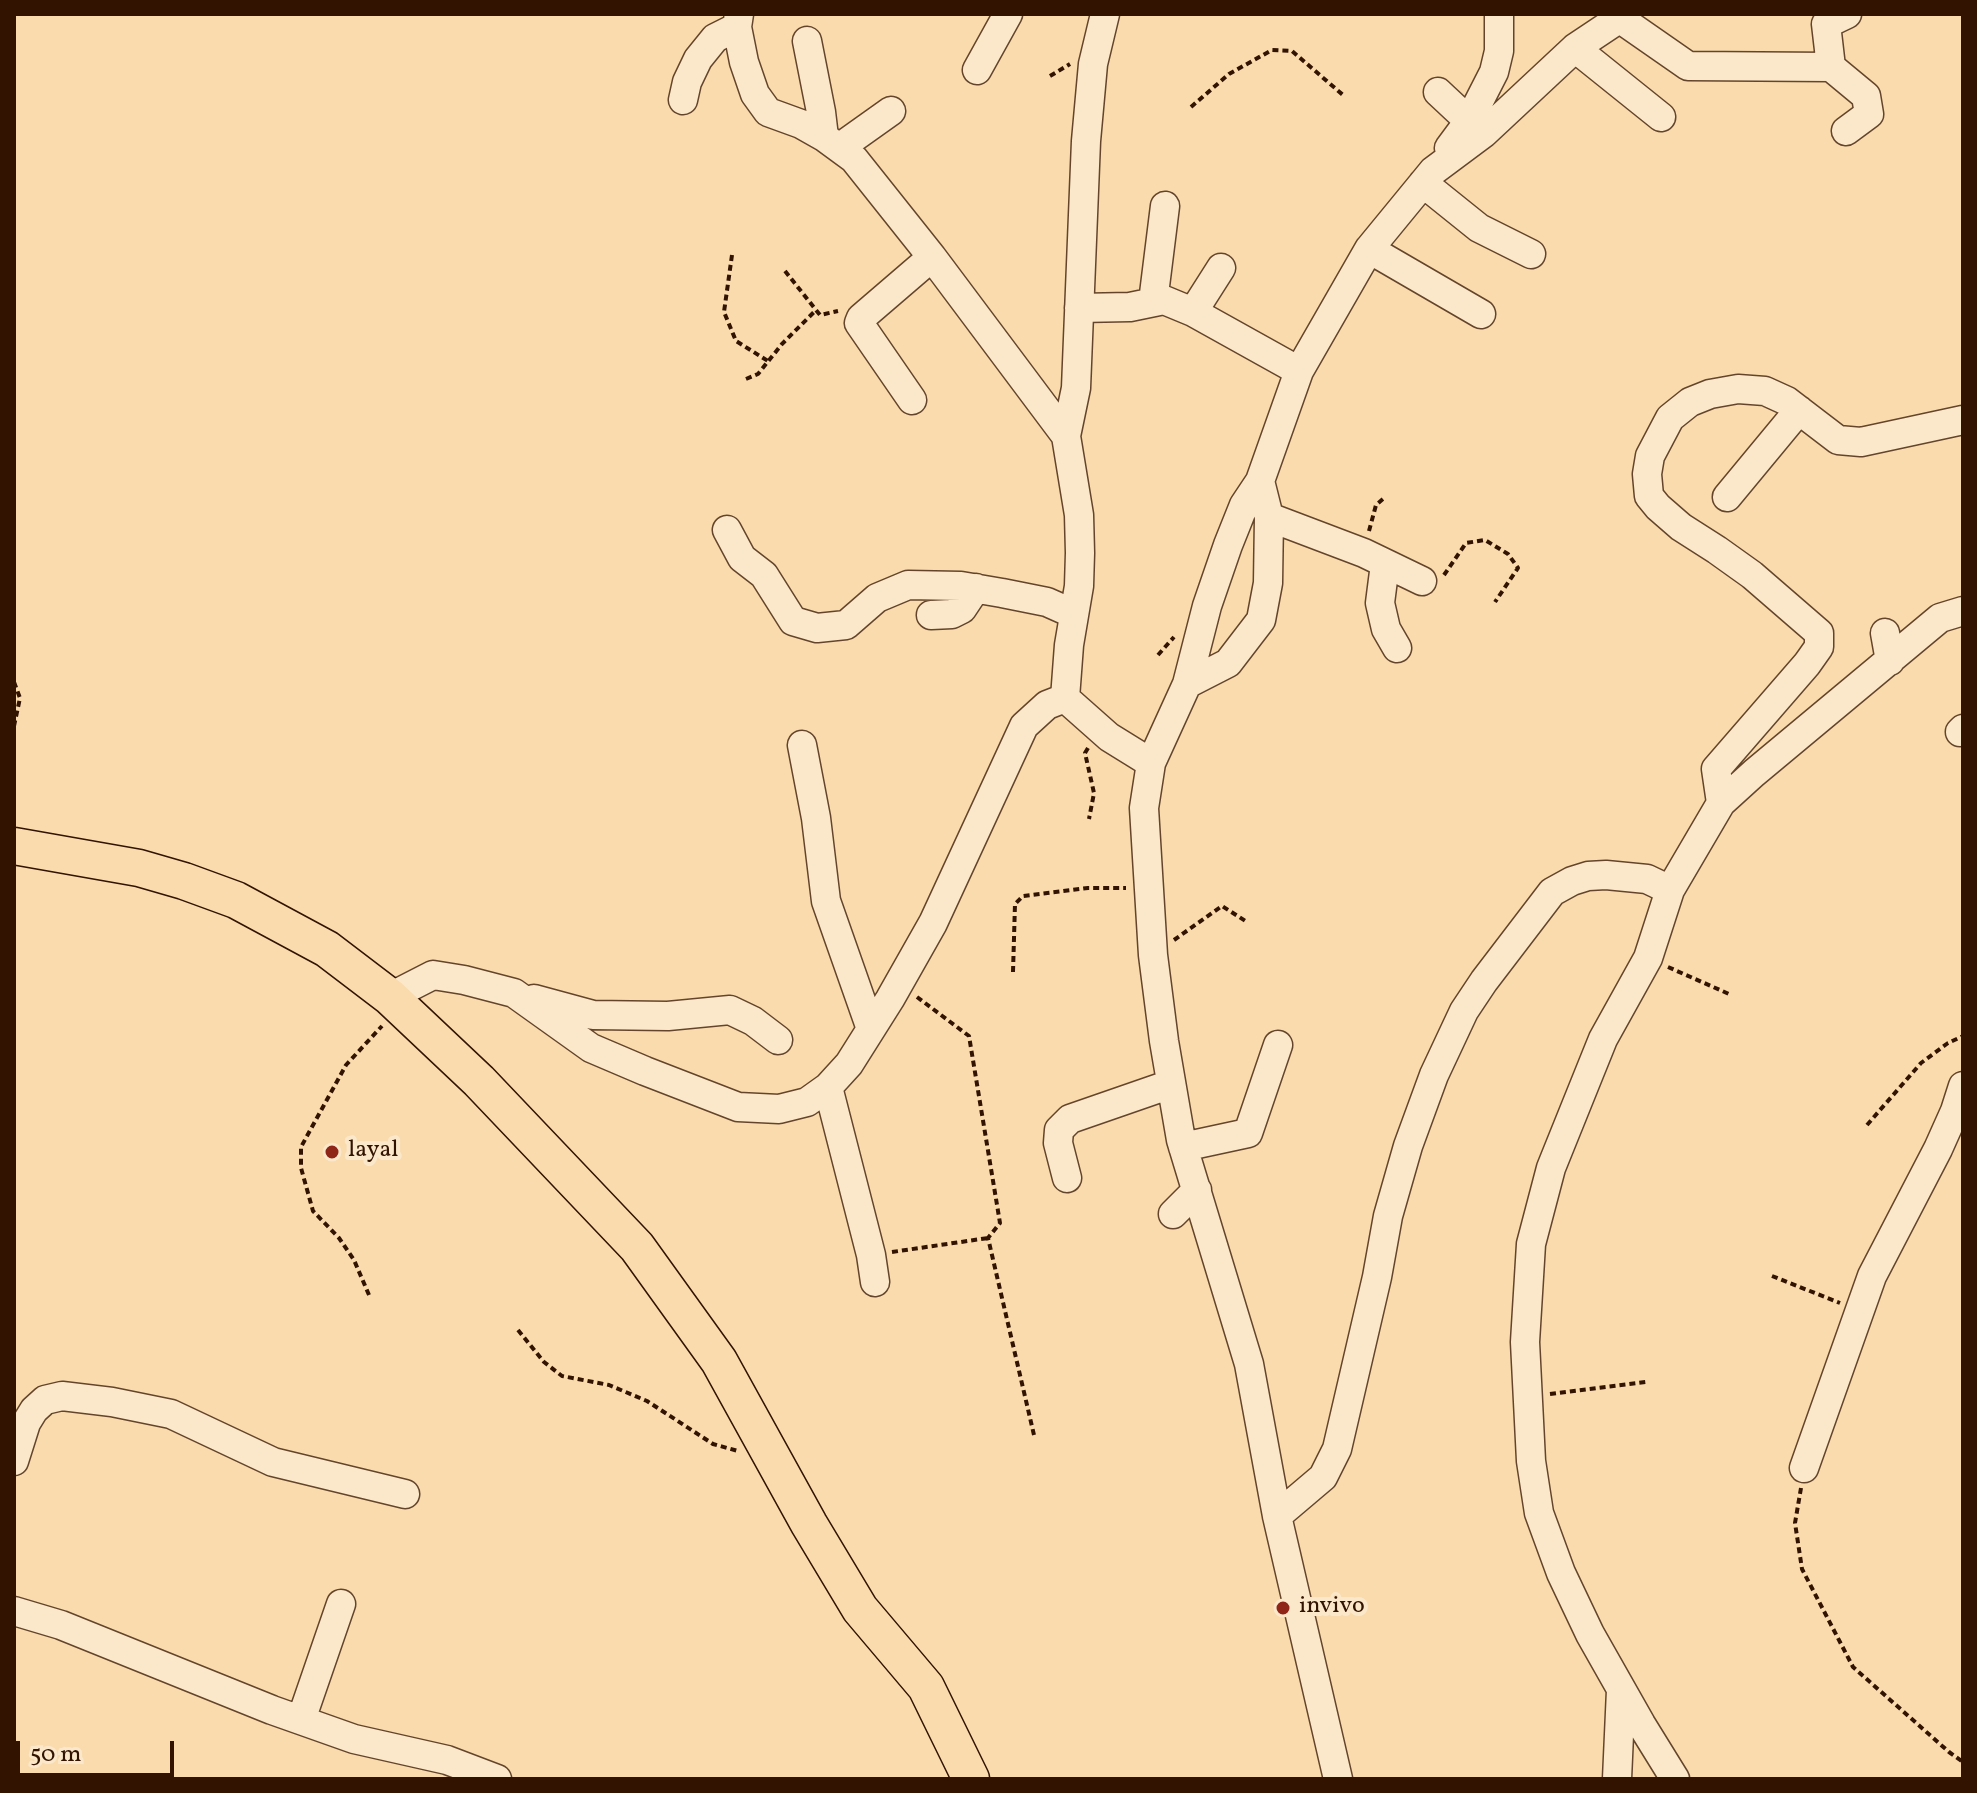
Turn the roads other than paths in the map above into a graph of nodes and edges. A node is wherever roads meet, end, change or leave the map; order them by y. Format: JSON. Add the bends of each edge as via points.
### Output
{"nodes":[{"id":1,"x":1008,"y":14,"type":"edge"},
{"id":2,"x":1499,"y":14,"type":"edge"},
{"id":3,"x":1847,"y":14,"type":"edge"},
{"id":4,"x":1099,"y":16,"type":"edge"},
{"id":5,"x":1622,"y":16,"type":"edge"},
{"id":6,"x":734,"y":18,"type":"edge"},
{"id":7,"x":807,"y":41,"type":"dead end"},
{"id":8,"x":1575,"y":48,"type":"junction"},
{"id":9,"x":1831,"y":67,"type":"junction"},
{"id":10,"x":977,"y":70,"type":"dead end"},
{"id":11,"x":1438,"y":92,"type":"dead end"},
{"id":12,"x":683,"y":100,"type":"dead end"},
{"id":13,"x":891,"y":111,"type":"dead end"},
{"id":14,"x":1661,"y":117,"type":"dead end"},
{"id":15,"x":1469,"y":121,"type":"junction"},
{"id":16,"x":1846,"y":131,"type":"dead end"},
{"id":17,"x":832,"y":142,"type":"junction"},
{"id":18,"x":1428,"y":177,"type":"junction"},
{"id":19,"x":1165,"y":206,"type":"dead end"},
{"id":20,"x":1369,"y":249,"type":"junction"},
{"id":21,"x":1531,"y":254,"type":"dead end"},
{"id":22,"x":932,"y":257,"type":"junction"},
{"id":23,"x":1221,"y":268,"type":"dead end"},
{"id":24,"x":1153,"y":302,"type":"junction"},
{"id":25,"x":1079,"y":308,"type":"junction"},
{"id":26,"x":1193,"y":312,"type":"junction"},
{"id":27,"x":1481,"y":314,"type":"dead end"},
{"id":28,"x":1299,"y":371,"type":"junction"},
{"id":29,"x":912,"y":400,"type":"dead end"},
{"id":30,"x":1799,"y":410,"type":"junction"},
{"id":31,"x":1963,"y":420,"type":"edge"},
{"id":32,"x":1066,"y":436,"type":"junction"},
{"id":33,"x":1260,"y":481,"type":"junction"},
{"id":34,"x":1727,"y":497,"type":"dead end"},
{"id":35,"x":1269,"y":517,"type":"junction"},
{"id":36,"x":727,"y":530,"type":"dead end"},
{"id":37,"x":1375,"y":558,"type":"junction"},
{"id":38,"x":1422,"y":581,"type":"road end"},
{"id":39,"x":976,"y":588,"type":"junction"},
{"id":40,"x":1963,"y":611,"type":"edge"},
{"id":41,"x":1074,"y":614,"type":"junction"},
{"id":42,"x":931,"y":615,"type":"dead end"},
{"id":43,"x":1885,"y":633,"type":"dead end"},
{"id":44,"x":1397,"y":648,"type":"dead end"},
{"id":45,"x":1890,"y":661,"type":"junction"},
{"id":46,"x":1187,"y":684,"type":"junction"},
{"id":47,"x":1065,"y":698,"type":"junction"},
{"id":48,"x":802,"y":745,"type":"dead end"},
{"id":49,"x":1151,"y":763,"type":"junction"},
{"id":50,"x":1721,"y":803,"type":"junction"},
{"id":51,"x":14,"y":846,"type":"edge"},
{"id":52,"x":1670,"y":890,"type":"junction"},
{"id":53,"x":514,"y":993,"type":"junction"},
{"id":54,"x":395,"y":1002,"type":"junction"},
{"id":55,"x":871,"y":1029,"type":"junction"},
{"id":56,"x":778,"y":1040,"type":"dead end"},
{"id":57,"x":1278,"y":1045,"type":"dead end"},
{"id":58,"x":1171,"y":1084,"type":"junction"},
{"id":59,"x":1963,"y":1086,"type":"edge"},
{"id":60,"x":828,"y":1087,"type":"junction"},
{"id":61,"x":1183,"y":1147,"type":"junction"},
{"id":62,"x":1067,"y":1178,"type":"dead end"},
{"id":63,"x":1197,"y":1190,"type":"junction"},
{"id":64,"x":1173,"y":1214,"type":"dead end"},
{"id":65,"x":873,"y":1269,"type":"road end"},
{"id":66,"x":14,"y":1461,"type":"edge"},
{"id":67,"x":1804,"y":1468,"type":"road end"},
{"id":68,"x":405,"y":1494,"type":"dead end"},
{"id":69,"x":1277,"y":1516,"type":"junction"},
{"id":70,"x":341,"y":1604,"type":"dead end"},
{"id":71,"x":14,"y":1611,"type":"edge"},
{"id":72,"x":1621,"y":1689,"type":"junction"},
{"id":73,"x":301,"y":1720,"type":"junction"},
{"id":74,"x":497,"y":1779,"type":"edge"},
{"id":75,"x":971,"y":1779,"type":"edge"},
{"id":76,"x":1338,"y":1779,"type":"edge"},
{"id":77,"x":1617,"y":1779,"type":"edge"},
{"id":78,"x":1675,"y":1779,"type":"edge"}],
"edges":[{"from":1,"to":10,"type":"street"},
{"from":2,"to":15,"type":"street","via":[[1494,72]]},
{"from":3,"to":9,"type":"street","via":[[1826,24]]},
{"from":4,"to":25,"type":"street"},
{"from":5,"to":8,"type":"street"},
{"from":5,"to":9,"type":"street","via":[[1688,66]]},
{"from":6,"to":12,"type":"street","via":[[698,59]]},
{"from":6,"to":17,"type":"street","via":[[755,94],[768,112]]},
{"from":7,"to":17,"type":"street"},
{"from":8,"to":14,"type":"street"},
{"from":8,"to":18,"type":"street"},
{"from":9,"to":16,"type":"street","via":[[1866,96],[1869,114]]},
{"from":11,"to":15,"type":"street"},
{"from":13,"to":17,"type":"street"},
{"from":15,"to":18,"type":"street"},
{"from":17,"to":22,"type":"street","via":[[854,159]]},
{"from":18,"to":20,"type":"street"},
{"from":18,"to":21,"type":"street","via":[[1479,228]]},
{"from":19,"to":24,"type":"street"},
{"from":20,"to":27,"type":"street"},
{"from":20,"to":28,"type":"street"},
{"from":22,"to":29,"type":"street","via":[[859,323]]},
{"from":22,"to":32,"type":"street"},
{"from":23,"to":26,"type":"street"},
{"from":24,"to":25,"type":"street"},
{"from":24,"to":26,"type":"street","via":[[1164,300]]},
{"from":25,"to":32,"type":"street","via":[[1076,388]]},
{"from":26,"to":28,"type":"street"},
{"from":28,"to":33,"type":"street"},
{"from":30,"to":31,"type":"street","via":[[1838,440],[1861,442]]},
{"from":30,"to":34,"type":"street"},
{"from":30,"to":50,"type":"street","via":[[1765,391],[1710,394],[1670,418],[1650,456],[1649,496],[1658,507],[1752,575],[1819,633],[1819,647],[1807,664],[1716,769]]},
{"from":32,"to":41,"type":"street","via":[[1079,528]]},
{"from":33,"to":35,"type":"street"},
{"from":33,"to":46,"type":"street","via":[[1228,545]]},
{"from":35,"to":37,"type":"street"},
{"from":35,"to":46,"type":"street","via":[[1268,583],[1261,620],[1228,663]]},
{"from":36,"to":39,"type":"street","via":[[742,558],[764,575],[793,621],[817,628],[846,625],[877,598],[908,585]]},
{"from":37,"to":38,"type":"street"},
{"from":37,"to":44,"type":"street","via":[[1383,574],[1380,603],[1386,629]]},
{"from":39,"to":41,"type":"street","via":[[1047,602]]},
{"from":39,"to":42,"type":"street","via":[[962,609]]},
{"from":40,"to":45,"type":"street","via":[[1940,618]]},
{"from":41,"to":47,"type":"street"},
{"from":43,"to":45,"type":"street"},
{"from":45,"to":50,"type":"street"},
{"from":46,"to":49,"type":"street"},
{"from":47,"to":49,"type":"street","via":[[1109,737]]},
{"from":47,"to":55,"type":"street","via":[[1047,705],[1024,726],[933,923]]},
{"from":48,"to":55,"type":"street","via":[[826,901]]},
{"from":49,"to":58,"type":"street","via":[[1144,808],[1148,889]]},
{"from":50,"to":52,"type":"street"},
{"from":51,"to":54,"type":"main road","via":[[139,868],[236,900],[327,949]]},
{"from":52,"to":69,"type":"street","via":[[1647,879],[1606,875],[1580,878],[1552,892],[1464,1011],[1408,1146],[1337,1449],[1323,1477]]},
{"from":52,"to":72,"type":"street","via":[[1648,958],[1603,1039],[1551,1168],[1531,1244],[1525,1342],[1539,1513],[1578,1610]]},
{"from":53,"to":54,"type":"street","via":[[433,975]]},
{"from":53,"to":56,"type":"street","via":[[593,1015],[730,1010]]},
{"from":53,"to":60,"type":"street","via":[[591,1048],[738,1107],[779,1109],[807,1102]]},
{"from":54,"to":75,"type":"main road","via":[[479,1081],[637,1247],[719,1361],[860,1609],[926,1687]]},
{"from":55,"to":60,"type":"street"},
{"from":57,"to":61,"type":"street","via":[[1248,1133]]},
{"from":58,"to":61,"type":"street"},
{"from":58,"to":62,"type":"street","via":[[1070,1119],[1059,1130],[1058,1143]]},
{"from":59,"to":67,"type":"street","via":[[1938,1149],[1872,1276]]},
{"from":60,"to":65,"type":"street"},
{"from":61,"to":63,"type":"street"},
{"from":63,"to":64,"type":"street"},
{"from":63,"to":69,"type":"street","via":[[1249,1364]]},
{"from":66,"to":68,"type":"street","via":[[34,1410],[45,1400],[62,1396],[171,1414],[273,1462]]},
{"from":69,"to":76,"type":"street"},
{"from":70,"to":73,"type":"street"},
{"from":71,"to":73,"type":"street"},
{"from":72,"to":77,"type":"street"},
{"from":72,"to":78,"type":"street"},
{"from":73,"to":74,"type":"street"}]}
